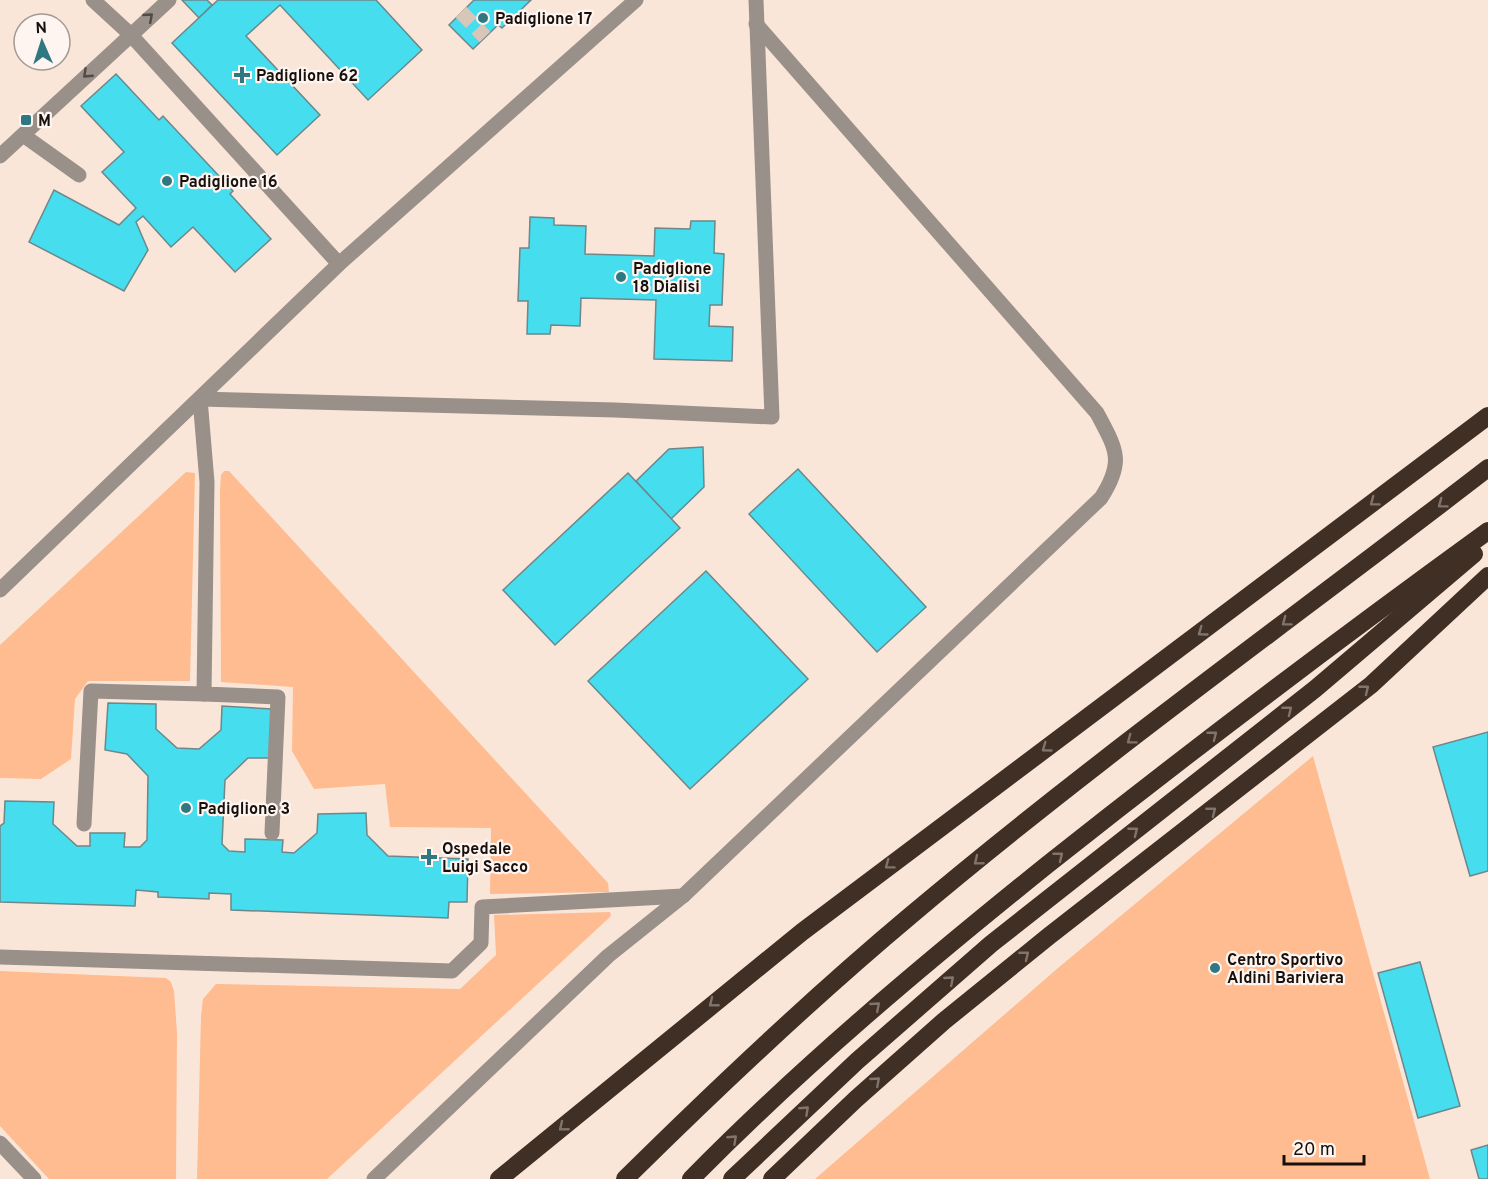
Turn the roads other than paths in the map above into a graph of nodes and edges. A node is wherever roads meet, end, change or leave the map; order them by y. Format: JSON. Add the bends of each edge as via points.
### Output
{"nodes":[{"id":1,"x":93,"y":0,"type":"edge"},
{"id":2,"x":169,"y":0,"type":"edge"},
{"id":3,"x":636,"y":0,"type":"edge"},
{"id":4,"x":756,"y":0,"type":"edge"},
{"id":5,"x":756,"y":24,"type":"junction"},
{"id":6,"x":130,"y":34,"type":"junction"},
{"id":7,"x":23,"y":135,"type":"junction"},
{"id":8,"x":0,"y":156,"type":"edge"},
{"id":9,"x":79,"y":175,"type":"dead end"},
{"id":10,"x":339,"y":264,"type":"junction"},
{"id":11,"x":200,"y":399,"type":"junction"},
{"id":12,"x":1488,"y":416,"type":"edge"},
{"id":13,"x":1488,"y":468,"type":"edge"},
{"id":14,"x":1488,"y":531,"type":"edge"},
{"id":15,"x":1488,"y":542,"type":"edge"},
{"id":16,"x":1488,"y":576,"type":"edge"},
{"id":17,"x":0,"y":590,"type":"edge"},
{"id":18,"x":204,"y":694,"type":"junction"},
{"id":19,"x":84,"y":824,"type":"dead end"},
{"id":20,"x":272,"y":833,"type":"dead end"},
{"id":21,"x":683,"y":896,"type":"junction"},
{"id":22,"x":0,"y":957,"type":"edge"},
{"id":23,"x":0,"y":1143,"type":"edge"},
{"id":24,"x":34,"y":1179,"type":"edge"},
{"id":25,"x":374,"y":1179,"type":"edge"},
{"id":26,"x":499,"y":1179,"type":"edge"},
{"id":27,"x":625,"y":1179,"type":"edge"},
{"id":28,"x":691,"y":1179,"type":"edge"},
{"id":29,"x":732,"y":1179,"type":"edge"},
{"id":30,"x":772,"y":1179,"type":"edge"}],
"edges":[{"from":1,"to":6,"type":"lane"},
{"from":6,"to":2,"type":"lane","one_way":true},
{"from":3,"to":10,"type":"lane"},
{"from":4,"to":5,"type":"lane"},
{"from":5,"to":11,"type":"lane","via":[[772,417]]},
{"from":5,"to":21,"type":"lane","via":[[1097,413],[1116,448],[1114,478],[1101,498]]},
{"from":6,"to":7,"type":"lane","one_way":true},
{"from":6,"to":10,"type":"lane"},
{"from":7,"to":8,"type":"lane"},
{"from":7,"to":9,"type":"lane"},
{"from":10,"to":11,"type":"lane"},
{"from":11,"to":17,"type":"lane"},
{"from":11,"to":18,"type":"lane","via":[[207,482]]},
{"from":12,"to":26,"type":"highway","one_way":true,"via":[[802,932]]},
{"from":13,"to":27,"type":"highway","one_way":true,"via":[[1088,773],[928,902],[742,1066]]},
{"from":28,"to":14,"type":"highway","one_way":true,"via":[[832,1046],[970,927],[1299,668]]},
{"from":29,"to":15,"type":"highway","one_way":true,"via":[[857,1061],[991,944],[1315,689]]},
{"from":30,"to":16,"type":"highway","one_way":true,"via":[[944,1021],[1371,685]]},
{"from":18,"to":19,"type":"lane","via":[[91,691]]},
{"from":18,"to":20,"type":"lane","via":[[278,697]]},
{"from":21,"to":22,"type":"lane","via":[[482,907],[481,943],[452,971]]},
{"from":21,"to":25,"type":"lane","via":[[608,956]]},
{"from":23,"to":24,"type":"lane"}]}
